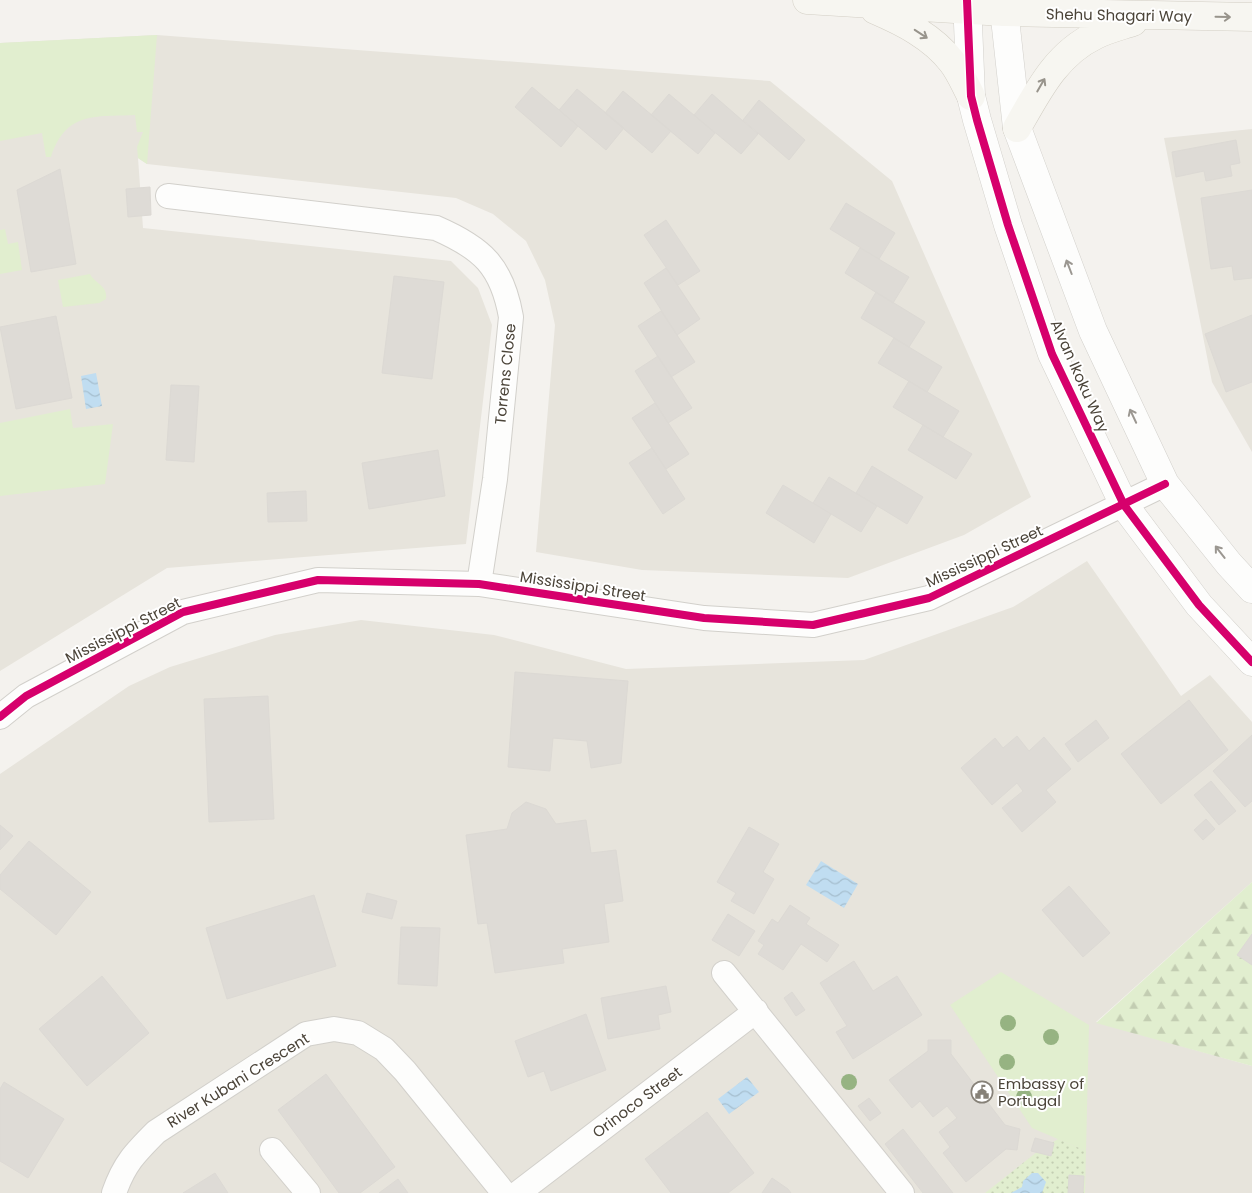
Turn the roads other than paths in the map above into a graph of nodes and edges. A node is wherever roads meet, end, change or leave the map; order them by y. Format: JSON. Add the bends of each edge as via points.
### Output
{"nodes":[{"id":1,"x":807,"y":0,"type":"edge"},
{"id":2,"x":862,"y":4,"type":"junction"},
{"id":3,"x":967,"y":5,"type":"edge"},
{"id":4,"x":1004,"y":6,"type":"edge"},
{"id":5,"x":1150,"y":17,"type":"junction"},
{"id":6,"x":1252,"y":17,"type":"edge"},
{"id":7,"x":971,"y":96,"type":"junction"},
{"id":8,"x":1017,"y":128,"type":"junction"},
{"id":9,"x":168,"y":196,"type":"dead end"},
{"id":10,"x":1166,"y":484,"type":"junction"},
{"id":11,"x":1124,"y":505,"type":"junction"},
{"id":12,"x":480,"y":584,"type":"junction"},
{"id":13,"x":1252,"y":589,"type":"edge"},
{"id":14,"x":1252,"y":662,"type":"edge"},
{"id":15,"x":0,"y":717,"type":"edge"},
{"id":16,"x":724,"y":973,"type":"dead end"},
{"id":17,"x":756,"y":1012,"type":"junction"},
{"id":18,"x":272,"y":1150,"type":"dead end"},
{"id":19,"x":114,"y":1193,"type":"edge"},
{"id":20,"x":308,"y":1193,"type":"edge"},
{"id":21,"x":504,"y":1193,"type":"edge"},
{"id":22,"x":518,"y":1193,"type":"edge"},
{"id":23,"x":902,"y":1193,"type":"edge"}],
"edges":[{"from":1,"to":2,"type":"main road","name":"Shehu Shagari Way"},
{"from":2,"to":3,"type":"main road","name":"Shehu Shagari Way"},
{"from":2,"to":7,"type":"main road","one_way":true,"via":[[900,21],[936,44],[952,62]]},
{"from":3,"to":4,"type":"main road","name":"Shehu Shagari Way"},
{"from":3,"to":7,"type":"street","name":"Alvan Ikoku Way"},
{"from":4,"to":5,"type":"main road","name":"Shehu Shagari Way"},
{"from":4,"to":8,"type":"street","name":"Alvan Ikoku Way"},
{"from":5,"to":6,"type":"main road","name":"Shehu Shagari Way","one_way":true},
{"from":8,"to":5,"type":"main road","one_way":true,"via":[[1046,77],[1064,57],[1096,34]]},
{"from":7,"to":11,"type":"street","name":"Alvan Ikoku Way","via":[[1008,225],[1052,354]]},
{"from":10,"to":8,"type":"street","name":"Alvan Ikoku Way","one_way":true,"via":[[1093,331]]},
{"from":9,"to":12,"type":"street","name":"Torrens Close","via":[[436,228],[476,250],[495,269],[507,293],[511,317]]},
{"from":10,"to":11,"type":"street","name":"Mississippi Street"},
{"from":13,"to":10,"type":"street","name":"Alvan Ikoku Way","one_way":true},
{"from":11,"to":12,"type":"street","name":"Mississippi Street","via":[[929,598],[813,625],[704,618]]},
{"from":11,"to":14,"type":"street","name":"Alvan Ikoku Way","via":[[1200,604]]},
{"from":12,"to":15,"type":"street","name":"Mississippi Street","via":[[318,580],[183,612],[26,696]]},
{"from":16,"to":17,"type":"street"},
{"from":17,"to":22,"type":"street","name":"Orinoco Street"},
{"from":17,"to":23,"type":"street"},
{"from":18,"to":20,"type":"street"},
{"from":19,"to":21,"type":"street","name":"River Kubani Crescent","via":[[122,1171],[156,1132],[306,1034],[334,1029],[358,1032],[384,1049]]}]}
